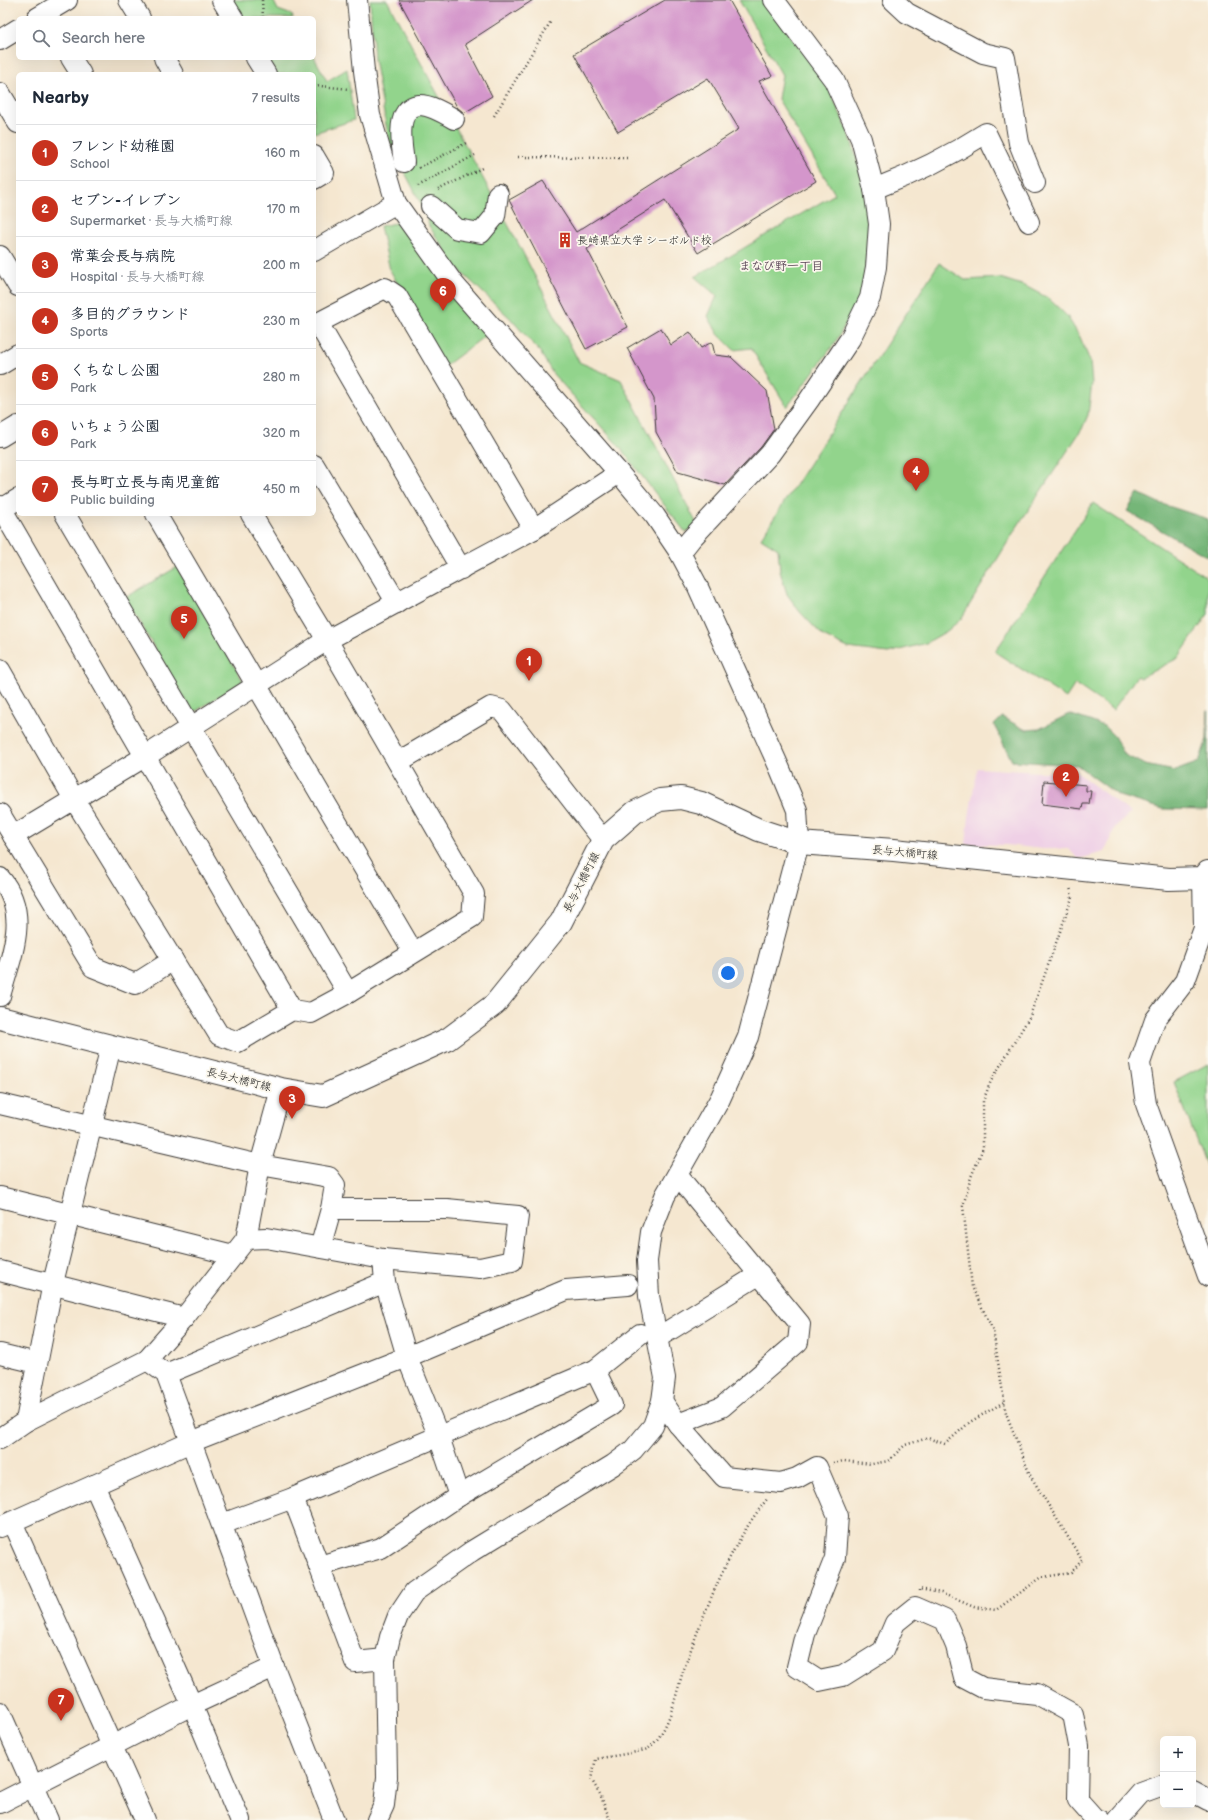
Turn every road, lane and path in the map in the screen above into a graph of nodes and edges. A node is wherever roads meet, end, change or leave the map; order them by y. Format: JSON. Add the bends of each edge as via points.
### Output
{"nodes":[{"id":1,"x":67,"y":0,"type":"edge"},
{"id":2,"x":129,"y":0,"type":"edge"},
{"id":3,"x":222,"y":0,"type":"edge"},
{"id":4,"x":262,"y":0,"type":"edge"},
{"id":5,"x":357,"y":0,"type":"edge"},
{"id":6,"x":774,"y":0,"type":"edge"},
{"id":7,"x":893,"y":0,"type":"edge"},
{"id":8,"x":41,"y":12,"type":"edge"},
{"id":9,"x":139,"y":16,"type":"edge"},
{"id":10,"x":232,"y":16,"type":"edge"},
{"id":11,"x":264,"y":16,"type":"edge"},
{"id":12,"x":551,"y":21,"type":"dead end"},
{"id":13,"x":16,"y":30,"type":"edge"},
{"id":14,"x":0,"y":40,"type":"edge"},
{"id":15,"x":72,"y":60,"type":"edge"},
{"id":16,"x":165,"y":60,"type":"edge"},
{"id":17,"x":257,"y":60,"type":"edge"},
{"id":18,"x":79,"y":72,"type":"edge"},
{"id":19,"x":172,"y":72,"type":"edge"},
{"id":20,"x":265,"y":72,"type":"edge"},
{"id":21,"x":316,"y":87,"type":"edge"},
{"id":22,"x":366,"y":88,"type":"junction"},
{"id":23,"x":0,"y":93,"type":"edge"},
{"id":24,"x":494,"y":116,"type":"dead end"},
{"id":25,"x":454,"y":119,"type":"dead end"},
{"id":26,"x":16,"y":120,"type":"edge"},
{"id":27,"x":468,"y":142,"type":"dead end"},
{"id":28,"x":475,"y":155,"type":"dead end"},
{"id":29,"x":518,"y":157,"type":"dead end"},
{"id":30,"x":629,"y":158,"type":"dead end"},
{"id":31,"x":316,"y":159,"type":"edge"},
{"id":32,"x":409,"y":167,"type":"joint"},
{"id":33,"x":482,"y":168,"type":"dead end"},
{"id":34,"x":316,"y":178,"type":"edge"},
{"id":35,"x":1035,"y":183,"type":"dead end"},
{"id":36,"x":418,"y":186,"type":"dead end"},
{"id":37,"x":874,"y":189,"type":"junction"},
{"id":38,"x":498,"y":194,"type":"dead end"},
{"id":39,"x":431,"y":200,"type":"joint"},
{"id":40,"x":396,"y":203,"type":"junction"},
{"id":41,"x":1029,"y":222,"type":"dead end"},
{"id":42,"x":316,"y":250,"type":"edge"},
{"id":43,"x":0,"y":256,"type":"edge"},
{"id":44,"x":16,"y":283,"type":"edge"},
{"id":45,"x":316,"y":324,"type":"edge"},
{"id":46,"x":16,"y":355,"type":"edge"},
{"id":47,"x":0,"y":365,"type":"edge"},
{"id":48,"x":16,"y":427,"type":"edge"},
{"id":49,"x":0,"y":436,"type":"edge"},
{"id":50,"x":316,"y":468,"type":"edge"},
{"id":51,"x":619,"y":473,"type":"junction"},
{"id":52,"x":5,"y":506,"type":"edge"},
{"id":53,"x":66,"y":516,"type":"edge"},
{"id":54,"x":157,"y":516,"type":"edge"},
{"id":55,"x":252,"y":516,"type":"edge"},
{"id":56,"x":534,"y":529,"type":"junction"},
{"id":57,"x":680,"y":553,"type":"junction"},
{"id":58,"x":461,"y":569,"type":"junction"},
{"id":59,"x":398,"y":603,"type":"junction"},
{"id":60,"x":327,"y":640,"type":"junction"},
{"id":61,"x":3,"y":681,"type":"edge"},
{"id":62,"x":257,"y":685,"type":"junction"},
{"id":63,"x":191,"y":726,"type":"junction"},
{"id":64,"x":146,"y":756,"type":"junction"},
{"id":65,"x":398,"y":762,"type":"junction"},
{"id":66,"x":74,"y":799,"type":"junction"},
{"id":67,"x":0,"y":814,"type":"edge"},
{"id":68,"x":13,"y":836,"type":"junction"},
{"id":69,"x":603,"y":840,"type":"junction"},
{"id":70,"x":799,"y":843,"type":"junction"},
{"id":71,"x":1068,"y":869,"type":"junction"},
{"id":72,"x":1206,"y":875,"type":"edge"},
{"id":73,"x":0,"y":878,"type":"edge"},
{"id":74,"x":414,"y":952,"type":"junction"},
{"id":75,"x":173,"y":960,"type":"junction"},
{"id":76,"x":348,"y":993,"type":"junction"},
{"id":77,"x":0,"y":996,"type":"edge"},
{"id":78,"x":292,"y":1010,"type":"junction"},
{"id":79,"x":0,"y":1018,"type":"edge"},
{"id":80,"x":110,"y":1046,"type":"junction"},
{"id":81,"x":280,"y":1089,"type":"junction"},
{"id":82,"x":0,"y":1104,"type":"edge"},
{"id":83,"x":92,"y":1127,"type":"junction"},
{"id":84,"x":260,"y":1165,"type":"junction"},
{"id":85,"x":678,"y":1176,"type":"junction"},
{"id":86,"x":0,"y":1197,"type":"edge"},
{"id":87,"x":331,"y":1209,"type":"junction"},
{"id":88,"x":71,"y":1214,"type":"junction"},
{"id":89,"x":246,"y":1239,"type":"junction"},
{"id":90,"x":320,"y":1248,"type":"junction"},
{"id":91,"x":233,"y":1255,"type":"junction"},
{"id":92,"x":382,"y":1259,"type":"junction"},
{"id":93,"x":0,"y":1271,"type":"edge"},
{"id":94,"x":760,"y":1274,"type":"junction"},
{"id":95,"x":1208,"y":1276,"type":"edge"},
{"id":96,"x":384,"y":1282,"type":"junction"},
{"id":97,"x":53,"y":1283,"type":"junction"},
{"id":98,"x":628,"y":1285,"type":"dead end"},
{"id":99,"x":184,"y":1318,"type":"junction"},
{"id":100,"x":648,"y":1336,"type":"junction"},
{"id":101,"x":0,"y":1354,"type":"edge"},
{"id":102,"x":407,"y":1357,"type":"junction"},
{"id":103,"x":147,"y":1360,"type":"junction"},
{"id":104,"x":38,"y":1363,"type":"junction"},
{"id":105,"x":595,"y":1370,"type":"junction"},
{"id":106,"x":166,"y":1374,"type":"junction"},
{"id":107,"x":662,"y":1401,"type":"junction"},
{"id":108,"x":1004,"y":1402,"type":"junction"},
{"id":109,"x":26,"y":1422,"type":"junction"},
{"id":110,"x":678,"y":1424,"type":"junction"},
{"id":111,"x":439,"y":1437,"type":"junction"},
{"id":112,"x":0,"y":1439,"type":"edge"},
{"id":113,"x":191,"y":1442,"type":"junction"},
{"id":114,"x":817,"y":1467,"type":"junction"},
{"id":115,"x":781,"y":1482,"type":"junction"},
{"id":116,"x":94,"y":1486,"type":"junction"},
{"id":117,"x":459,"y":1496,"type":"junction"},
{"id":118,"x":293,"y":1498,"type":"junction"},
{"id":119,"x":6,"y":1524,"type":"edge"},
{"id":120,"x":222,"y":1524,"type":"junction"},
{"id":121,"x":319,"y":1566,"type":"junction"},
{"id":122,"x":915,"y":1607,"type":"junction"},
{"id":123,"x":385,"y":1659,"type":"junction"},
{"id":124,"x":274,"y":1667,"type":"junction"},
{"id":125,"x":192,"y":1705,"type":"junction"},
{"id":126,"x":0,"y":1712,"type":"edge"},
{"id":127,"x":112,"y":1746,"type":"junction"},
{"id":128,"x":1160,"y":1786,"type":"edge"},
{"id":129,"x":33,"y":1787,"type":"junction"},
{"id":130,"x":1196,"y":1794,"type":"edge"},
{"id":131,"x":1208,"y":1800,"type":"edge"},
{"id":132,"x":0,"y":1803,"type":"edge"},
{"id":133,"x":48,"y":1820,"type":"edge"},
{"id":134,"x":145,"y":1820,"type":"edge"},
{"id":135,"x":240,"y":1820,"type":"edge"},
{"id":136,"x":334,"y":1820,"type":"edge"},
{"id":137,"x":377,"y":1820,"type":"edge"},
{"id":138,"x":610,"y":1820,"type":"edge"},
{"id":139,"x":1100,"y":1820,"type":"edge"},
{"id":140,"x":1117,"y":1820,"type":"edge"}],
"edges":[{"from":1,"to":8,"type":"street"},
{"from":2,"to":9,"type":"street"},
{"from":3,"to":10,"type":"street"},
{"from":4,"to":11,"type":"path"},
{"from":5,"to":22,"type":"street"},
{"from":6,"to":37,"type":"street","via":[[834,80],[861,139]]},
{"from":7,"to":35,"type":"street","via":[[907,13],[983,53],[1006,58],[1019,143]]},
{"from":12,"to":24,"type":"path"},
{"from":13,"to":14,"type":"street"},
{"from":15,"to":18,"type":"street"},
{"from":16,"to":19,"type":"street"},
{"from":17,"to":20,"type":"street"},
{"from":21,"to":22,"type":"path"},
{"from":22,"to":40,"type":"street","via":[[372,122]]},
{"from":23,"to":26,"type":"street"},
{"from":25,"to":32,"type":"street","via":[[436,109],[419,105],[410,109],[402,119],[401,141]]},
{"from":27,"to":32,"type":"path"},
{"from":28,"to":36,"type":"path"},
{"from":29,"to":30,"type":"path"},
{"from":31,"to":34,"type":"street","via":[[324,173]]},
{"from":33,"to":39,"type":"path"},
{"from":37,"to":41,"type":"street","via":[[913,174],[986,133]]},
{"from":37,"to":57,"type":"street","via":[[879,224],[876,267],[870,298],[850,340],[770,454]]},
{"from":38,"to":39,"type":"street","via":[[495,216],[480,233],[457,229]]},
{"from":40,"to":42,"type":"street"},
{"from":40,"to":51,"type":"street","via":[[453,283]]},
{"from":43,"to":44,"type":"street"},
{"from":45,"to":56,"type":"street","via":[[385,288],[397,296]]},
{"from":45,"to":58,"type":"street"},
{"from":46,"to":47,"type":"street"},
{"from":48,"to":49,"type":"street"},
{"from":50,"to":59,"type":"street"},
{"from":51,"to":56,"type":"street"},
{"from":51,"to":57,"type":"street","via":[[655,516]]},
{"from":52,"to":64,"type":"street"},
{"from":53,"to":63,"type":"street"},
{"from":54,"to":62,"type":"street"},
{"from":55,"to":60,"type":"street"},
{"from":56,"to":58,"type":"street"},
{"from":57,"to":70,"type":"street","via":[[697,585],[797,810]]},
{"from":58,"to":59,"type":"street"},
{"from":59,"to":60,"type":"street"},
{"from":60,"to":62,"type":"street"},
{"from":60,"to":65,"type":"street"},
{"from":61,"to":66,"type":"street"},
{"from":62,"to":63,"type":"street"},
{"from":62,"to":74,"type":"street"},
{"from":63,"to":64,"type":"street"},
{"from":63,"to":76,"type":"street"},
{"from":64,"to":66,"type":"street"},
{"from":64,"to":78,"type":"street"},
{"from":65,"to":69,"type":"street","via":[[491,707],[502,710]]},
{"from":65,"to":74,"type":"street","via":[[474,894],[472,917]]},
{"from":66,"to":68,"type":"street"},
{"from":66,"to":75,"type":"street"},
{"from":67,"to":68,"type":"street"},
{"from":68,"to":75,"type":"street","via":[[92,966],[135,984]]},
{"from":69,"to":70,"type":"main road","name":"長与大橋町線","via":[[635,812],[660,800],[681,798],[701,803],[759,830]]},
{"from":69,"to":81,"type":"main road","name":"長与大橋町線","via":[[561,922],[496,1004],[448,1039],[323,1096]]},
{"from":70,"to":71,"type":"main road","name":"長与大橋町線","via":[[894,850]]},
{"from":70,"to":85,"type":"street","via":[[748,1037],[720,1099]]},
{"from":71,"to":72,"type":"main road","name":"長与大橋町線","via":[[1169,879]]},
{"from":71,"to":108,"type":"path","via":[[1072,898],[1030,1016],[991,1081],[983,1101],[983,1148],[963,1206],[972,1287],[993,1330]]},
{"from":72,"to":95,"type":"street","via":[[1204,928],[1185,981],[1155,1020],[1140,1064],[1146,1104]]},
{"from":73,"to":77,"type":"street","via":[[9,888],[18,930]]},
{"from":74,"to":76,"type":"street"},
{"from":75,"to":78,"type":"street","via":[[218,1035],[238,1042]]},
{"from":76,"to":78,"type":"street","via":[[311,1013]]},
{"from":79,"to":80,"type":"main road","name":"長与大橋町線"},
{"from":80,"to":81,"type":"main road","name":"長与大橋町線"},
{"from":80,"to":83,"type":"street"},
{"from":81,"to":84,"type":"street"},
{"from":82,"to":83,"type":"street"},
{"from":83,"to":84,"type":"street"},
{"from":83,"to":88,"type":"street"},
{"from":84,"to":87,"type":"street","via":[[329,1177],[334,1185]]},
{"from":84,"to":89,"type":"street"},
{"from":85,"to":94,"type":"street"},
{"from":85,"to":100,"type":"street","via":[[665,1196],[652,1232],[647,1261]]},
{"from":86,"to":88,"type":"street"},
{"from":87,"to":90,"type":"street"},
{"from":87,"to":92,"type":"street","via":[[447,1209],[518,1216],[512,1261],[480,1268]]},
{"from":88,"to":91,"type":"street"},
{"from":88,"to":97,"type":"street"},
{"from":89,"to":90,"type":"street","via":[[266,1238]]},
{"from":89,"to":91,"type":"street"},
{"from":90,"to":92,"type":"street"},
{"from":91,"to":99,"type":"street"},
{"from":92,"to":96,"type":"street"},
{"from":93,"to":97,"type":"street"},
{"from":94,"to":100,"type":"street"},
{"from":94,"to":110,"type":"street","via":[[800,1324],[798,1342],[722,1407]]},
{"from":96,"to":102,"type":"street"},
{"from":96,"to":106,"type":"street"},
{"from":97,"to":99,"type":"street"},
{"from":97,"to":104,"type":"street"},
{"from":98,"to":102,"type":"street","via":[[566,1290]]},
{"from":99,"to":103,"type":"street"},
{"from":100,"to":105,"type":"street"},
{"from":100,"to":107,"type":"street","via":[[665,1378]]},
{"from":101,"to":104,"type":"street"},
{"from":102,"to":111,"type":"street"},
{"from":102,"to":113,"type":"street"},
{"from":103,"to":106,"type":"street"},
{"from":103,"to":109,"type":"street"},
{"from":104,"to":109,"type":"street"},
{"from":105,"to":111,"type":"street"},
{"from":105,"to":117,"type":"street","via":[[612,1405]]},
{"from":106,"to":113,"type":"street"},
{"from":107,"to":110,"type":"street"},
{"from":107,"to":123,"type":"street","via":[[653,1426],[633,1450],[472,1551],[414,1592],[398,1616]]},
{"from":108,"to":114,"type":"path","via":[[970,1422],[945,1444],[928,1438],[906,1445],[888,1461],[872,1464],[844,1461]]},
{"from":108,"to":122,"type":"path","via":[[1030,1475],[1082,1560],[1071,1573],[1042,1577],[996,1610],[974,1607],[941,1593],[919,1588]]},
{"from":109,"to":112,"type":"street"},
{"from":110,"to":115,"type":"street","via":[[724,1477]]},
{"from":111,"to":117,"type":"street"},
{"from":111,"to":118,"type":"street"},
{"from":113,"to":116,"type":"street"},
{"from":113,"to":120,"type":"street"},
{"from":114,"to":115,"type":"street","via":[[797,1478]]},
{"from":114,"to":122,"type":"street","via":[[838,1516],[835,1558],[805,1634],[796,1667],[818,1681],[843,1676],[883,1651],[895,1623]]},
{"from":115,"to":138,"type":"path","via":[[759,1508],[710,1601],[685,1666],[665,1729],[648,1749],[596,1758],[590,1779],[600,1794]]},
{"from":116,"to":119,"type":"street"},
{"from":116,"to":125,"type":"street"},
{"from":117,"to":121,"type":"street","via":[[381,1548]]},
{"from":118,"to":120,"type":"street"},
{"from":118,"to":121,"type":"street"},
{"from":119,"to":127,"type":"street"},
{"from":120,"to":124,"type":"street"},
{"from":121,"to":123,"type":"street","via":[[355,1662]]},
{"from":122,"to":139,"type":"street","via":[[945,1620],[956,1646],[964,1678],[983,1688],[1037,1694],[1073,1714],[1079,1746],[1078,1800],[1095,1820]]},
{"from":123,"to":137,"type":"street","via":[[387,1777],[384,1805]]},
{"from":124,"to":125,"type":"street"},
{"from":124,"to":136,"type":"street"},
{"from":125,"to":127,"type":"street"},
{"from":125,"to":135,"type":"street"},
{"from":126,"to":129,"type":"street"},
{"from":127,"to":129,"type":"street"},
{"from":127,"to":134,"type":"street"},
{"from":128,"to":140,"type":"street","via":[[1141,1793]]},
{"from":129,"to":132,"type":"street"},
{"from":129,"to":133,"type":"street"},
{"from":130,"to":131,"type":"street"}]}
